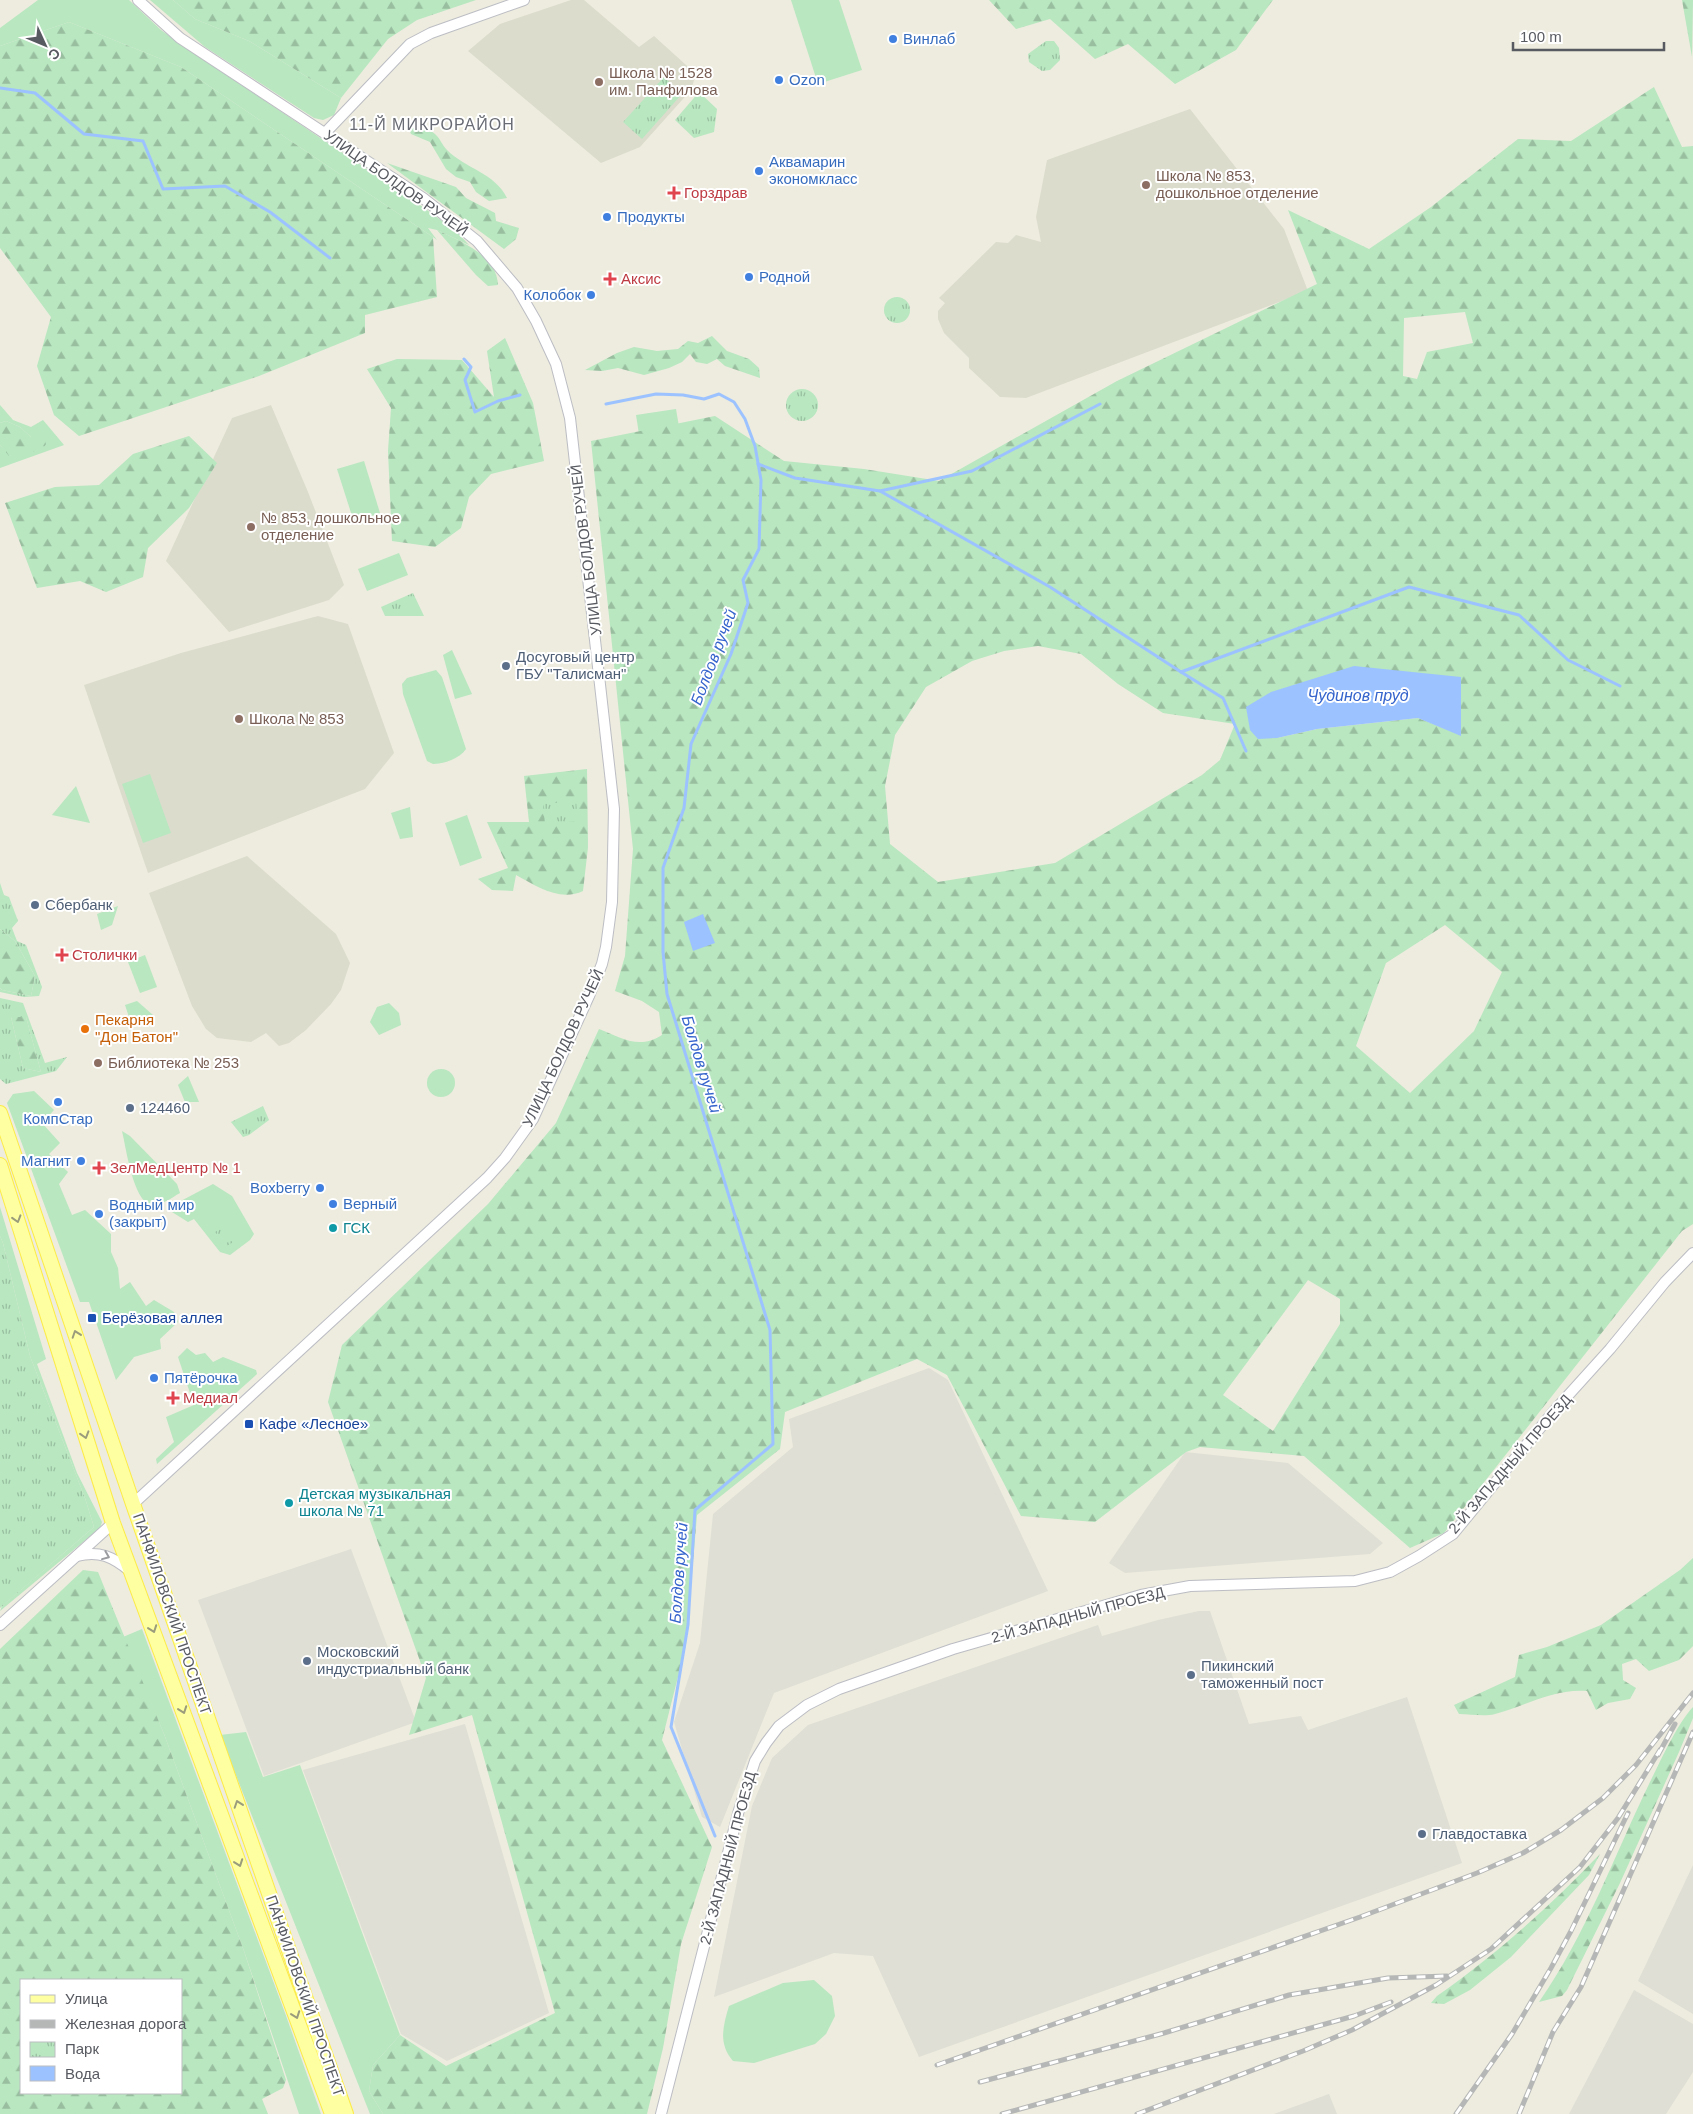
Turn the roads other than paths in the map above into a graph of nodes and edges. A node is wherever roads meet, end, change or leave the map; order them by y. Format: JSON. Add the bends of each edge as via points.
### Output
{"nodes":[{"id":1,"x":138,"y":0,"type":"edge"},
{"id":2,"x":524,"y":0,"type":"edge"},
{"id":3,"x":325,"y":133,"type":"junction"},
{"id":4,"x":0,"y":1113,"type":"edge"},
{"id":5,"x":0,"y":1165,"type":"edge"},
{"id":6,"x":1693,"y":1253,"type":"edge"},
{"id":7,"x":134,"y":1504,"type":"junction"},
{"id":8,"x":113,"y":1523,"type":"junction"},
{"id":9,"x":76,"y":1556,"type":"junction"},
{"id":10,"x":132,"y":1573,"type":"junction"},
{"id":11,"x":0,"y":1625,"type":"edge"},
{"id":12,"x":332,"y":2114,"type":"edge"},
{"id":13,"x":346,"y":2114,"type":"edge"},
{"id":14,"x":661,"y":2114,"type":"edge"}],
"edges":[{"from":1,"to":3,"type":"street","name":"УЛИЦА БОЛДОВ РУЧЕЙ","via":[[180,38]]},
{"from":2,"to":3,"type":"street","via":[[431,33],[410,44]]},
{"from":3,"to":7,"type":"street","name":"УЛИЦА БОЛДОВ РУЧЕЙ","via":[[452,219],[484,248],[523,298],[556,364],[565,394],[574,450],[614,809],[609,926],[602,964],[589,996],[533,1119],[505,1158],[415,1247]]},
{"from":7,"to":4,"type":"main road","name":"ПАНФИЛОВСКИЙ ПРОСПЕКТ","one_way":true},
{"from":5,"to":8,"type":"main road","name":"ПАНФИЛОВСКИЙ ПРОСПЕКТ","one_way":true},
{"from":6,"to":14,"type":"street","name":"2-Й ЗАПАДНЫЙ ПРОЕЗД","via":[[1554,1411],[1453,1534],[1390,1572],[1354,1581],[1190,1586],[1111,1603],[953,1649],[839,1689],[806,1705],[779,1726],[755,1761],[738,1810]]},
{"from":7,"to":8,"type":"main road"},
{"from":13,"to":7,"type":"main road","name":"ПАНФИЛОВСКИЙ ПРОСПЕКТ","one_way":true},
{"from":8,"to":9,"type":"street"},
{"from":8,"to":10,"type":"main road","name":"ПАНФИЛОВСКИЙ ПРОСПЕКТ"},
{"from":9,"to":10,"type":"street","one_way":true,"via":[[100,1554]]},
{"from":9,"to":11,"type":"street"},
{"from":10,"to":12,"type":"main road","name":"ПАНФИЛОВСКИЙ ПРОСПЕКТ","one_way":true}]}
